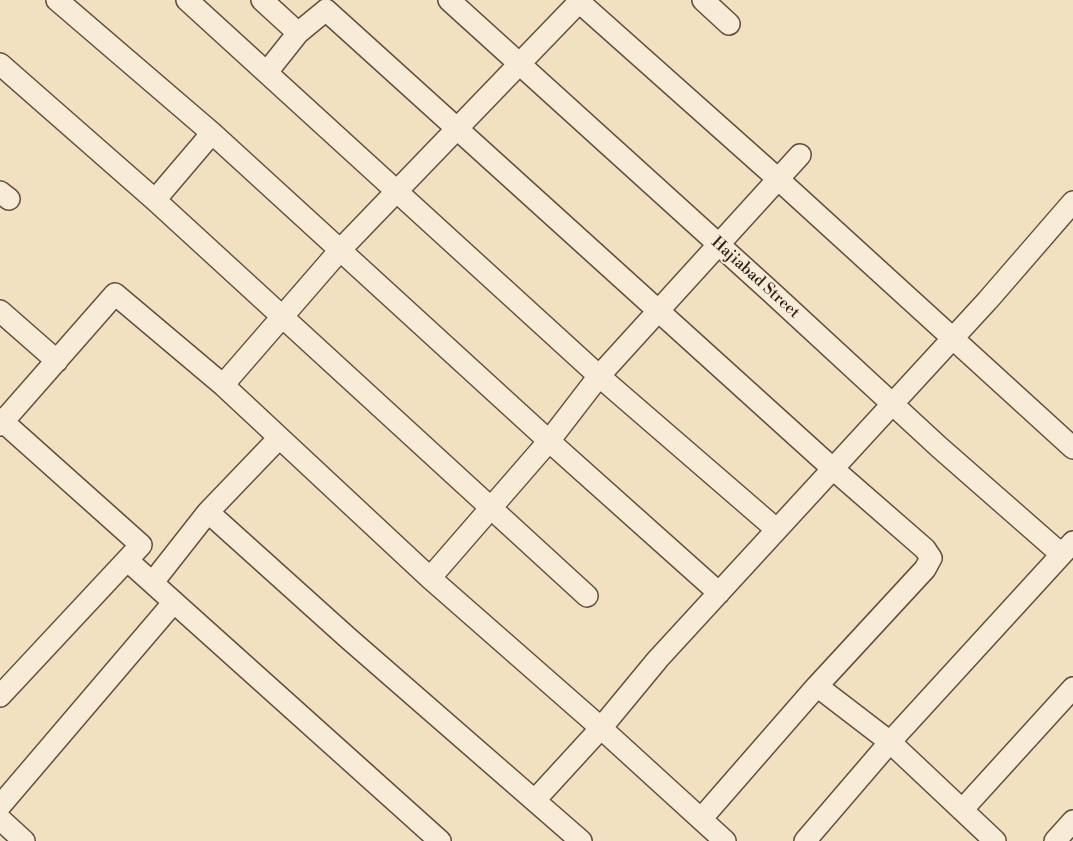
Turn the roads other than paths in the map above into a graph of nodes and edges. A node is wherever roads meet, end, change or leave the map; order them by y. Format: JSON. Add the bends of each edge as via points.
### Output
{"nodes":[{"id":1,"x":57,"y":0,"type":"edge"},
{"id":2,"x":187,"y":0,"type":"edge"},
{"id":3,"x":262,"y":0,"type":"edge"},
{"id":4,"x":449,"y":0,"type":"edge"},
{"id":5,"x":703,"y":0,"type":"edge"},
{"id":6,"x":579,"y":1,"type":"edge"},
{"id":7,"x":330,"y":5,"type":"edge"},
{"id":8,"x":729,"y":24,"type":"dead end"},
{"id":9,"x":298,"y":33,"type":"junction"},
{"id":10,"x":518,"y":63,"type":"junction"},
{"id":11,"x":0,"y":64,"type":"edge"},
{"id":12,"x":267,"y":72,"type":"junction"},
{"id":13,"x":458,"y":128,"type":"junction"},
{"id":14,"x":212,"y":133,"type":"junction"},
{"id":15,"x":800,"y":155,"type":"dead end"},
{"id":16,"x":778,"y":179,"type":"junction"},
{"id":17,"x":397,"y":192,"type":"junction"},
{"id":18,"x":155,"y":200,"type":"junction"},
{"id":19,"x":1073,"y":202,"type":"edge"},
{"id":20,"x":718,"y":245,"type":"junction"},
{"id":21,"x":341,"y":249,"type":"junction"},
{"id":22,"x":0,"y":311,"type":"edge"},
{"id":23,"x":658,"y":311,"type":"junction"},
{"id":24,"x":282,"y":316,"type":"junction"},
{"id":25,"x":952,"y":338,"type":"junction"},
{"id":26,"x":57,"y":361,"type":"junction"},
{"id":27,"x":598,"y":376,"type":"junction"},
{"id":28,"x":223,"y":385,"type":"junction"},
{"id":29,"x":892,"y":403,"type":"junction"},
{"id":30,"x":1,"y":422,"type":"edge"},
{"id":31,"x":279,"y":438,"type":"junction"},
{"id":32,"x":549,"y":442,"type":"junction"},
{"id":33,"x":1073,"y":448,"type":"edge"},
{"id":34,"x":832,"y":468,"type":"junction"},
{"id":35,"x":490,"y":508,"type":"junction"},
{"id":36,"x":208,"y":512,"type":"junction"},
{"id":37,"x":776,"y":529,"type":"junction"},
{"id":38,"x":1067,"y":548,"type":"edge"},
{"id":39,"x":127,"y":560,"type":"junction"},
{"id":40,"x":430,"y":578,"type":"junction"},
{"id":41,"x":153,"y":582,"type":"junction"},
{"id":42,"x":719,"y":593,"type":"junction"},
{"id":43,"x":587,"y":596,"type":"dead end"},
{"id":44,"x":174,"y":602,"type":"junction"},
{"id":45,"x":817,"y":686,"type":"junction"},
{"id":46,"x":1073,"y":688,"type":"edge"},
{"id":47,"x":0,"y":696,"type":"edge"},
{"id":48,"x":601,"y":728,"type":"junction"},
{"id":49,"x":890,"y":742,"type":"junction"},
{"id":50,"x":535,"y":800,"type":"junction"},
{"id":51,"x":0,"y":806,"type":"edge"},
{"id":52,"x":962,"y":810,"type":"junction"},
{"id":53,"x":0,"y":819,"type":"edge"},
{"id":54,"x":701,"y":819,"type":"junction"},
{"id":55,"x":1073,"y":821,"type":"edge"},
{"id":56,"x":24,"y":841,"type":"edge"},
{"id":57,"x":440,"y":841,"type":"edge"},
{"id":58,"x":581,"y":841,"type":"edge"},
{"id":59,"x":725,"y":841,"type":"edge"},
{"id":60,"x":804,"y":841,"type":"edge"},
{"id":61,"x":995,"y":841,"type":"edge"},
{"id":62,"x":1055,"y":841,"type":"edge"}],
"edges":[{"from":1,"to":14,"type":"street"},
{"from":2,"to":12,"type":"street"},
{"from":3,"to":9,"type":"street"},
{"from":4,"to":10,"type":"street","name":"Hajiabad Street"},
{"from":5,"to":8,"type":"street"},
{"from":6,"to":10,"type":"street"},
{"from":6,"to":16,"type":"street"},
{"from":7,"to":9,"type":"street"},
{"from":7,"to":13,"type":"street"},
{"from":9,"to":12,"type":"street"},
{"from":10,"to":13,"type":"street"},
{"from":10,"to":20,"type":"street","name":"Hajiabad Street"},
{"from":11,"to":18,"type":"street"},
{"from":12,"to":17,"type":"street"},
{"from":13,"to":17,"type":"street"},
{"from":13,"to":23,"type":"street"},
{"from":14,"to":18,"type":"street"},
{"from":14,"to":21,"type":"street"},
{"from":15,"to":16,"type":"street"},
{"from":16,"to":20,"type":"street"},
{"from":16,"to":25,"type":"street"},
{"from":17,"to":21,"type":"street"},
{"from":17,"to":27,"type":"street"},
{"from":18,"to":24,"type":"street"},
{"from":19,"to":25,"type":"street"},
{"from":20,"to":23,"type":"street"},
{"from":20,"to":29,"type":"street","name":"Hajiabad Street"},
{"from":21,"to":24,"type":"street"},
{"from":21,"to":32,"type":"street"},
{"from":22,"to":26,"type":"street"},
{"from":23,"to":27,"type":"street"},
{"from":23,"to":34,"type":"street"},
{"from":24,"to":28,"type":"street"},
{"from":24,"to":35,"type":"street"},
{"from":25,"to":29,"type":"street"},
{"from":25,"to":33,"type":"street"},
{"from":26,"to":28,"type":"street","via":[[115,294]]},
{"from":26,"to":30,"type":"street"},
{"from":27,"to":32,"type":"street"},
{"from":27,"to":37,"type":"street"},
{"from":28,"to":31,"type":"street"},
{"from":29,"to":34,"type":"street"},
{"from":29,"to":38,"type":"street","name":"Hajiabad Street","via":[[939,447]]},
{"from":30,"to":39,"type":"street","via":[[140,545]]},
{"from":31,"to":36,"type":"street"},
{"from":31,"to":40,"type":"street"},
{"from":32,"to":35,"type":"street"},
{"from":32,"to":42,"type":"street"},
{"from":34,"to":37,"type":"street"},
{"from":34,"to":45,"type":"street","via":[[931,558],[925,569]]},
{"from":35,"to":40,"type":"street"},
{"from":35,"to":43,"type":"street"},
{"from":36,"to":41,"type":"street"},
{"from":36,"to":50,"type":"street"},
{"from":37,"to":42,"type":"street"},
{"from":38,"to":49,"type":"street"},
{"from":39,"to":41,"type":"street"},
{"from":39,"to":47,"type":"street"},
{"from":40,"to":48,"type":"street"},
{"from":41,"to":44,"type":"street"},
{"from":42,"to":48,"type":"street"},
{"from":44,"to":51,"type":"street"},
{"from":44,"to":57,"type":"street"},
{"from":45,"to":49,"type":"street"},
{"from":45,"to":54,"type":"street"},
{"from":46,"to":52,"type":"street"},
{"from":48,"to":50,"type":"street"},
{"from":48,"to":54,"type":"street"},
{"from":49,"to":52,"type":"street"},
{"from":49,"to":60,"type":"street"},
{"from":50,"to":58,"type":"street"},
{"from":52,"to":61,"type":"street"},
{"from":53,"to":56,"type":"street"},
{"from":54,"to":59,"type":"street"},
{"from":55,"to":62,"type":"street"}]}
